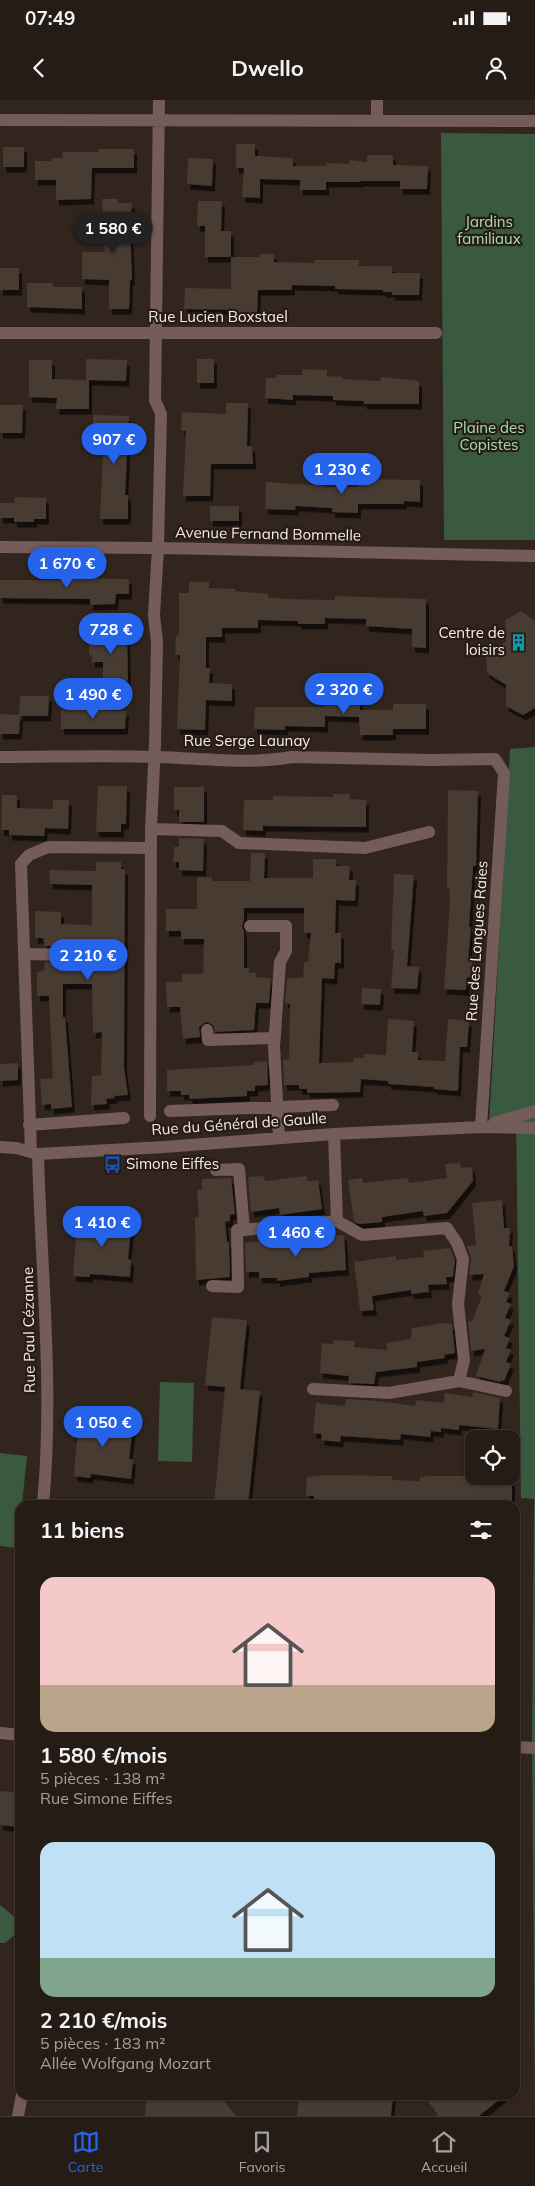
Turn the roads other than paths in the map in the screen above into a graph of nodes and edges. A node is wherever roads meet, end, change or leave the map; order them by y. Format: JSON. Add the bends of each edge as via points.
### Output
{"nodes":[{"id":1,"x":159,"y":100,"type":"edge"},
{"id":2,"x":377,"y":100,"type":"edge"},
{"id":3,"x":159,"y":119,"type":"junction"},
{"id":4,"x":0,"y":120,"type":"edge"},
{"id":5,"x":377,"y":120,"type":"junction"},
{"id":6,"x":535,"y":121,"type":"edge"},
{"id":7,"x":0,"y":333,"type":"edge"},
{"id":8,"x":156,"y":333,"type":"junction"},
{"id":9,"x":436,"y":333,"type":"dead end"},
{"id":10,"x":0,"y":547,"type":"edge"},
{"id":11,"x":158,"y":548,"type":"junction"},
{"id":12,"x":535,"y":556,"type":"edge"},
{"id":13,"x":0,"y":757,"type":"edge"},
{"id":14,"x":155,"y":757,"type":"junction"},
{"id":15,"x":495,"y":759,"type":"joint"},
{"id":16,"x":151,"y":829,"type":"junction"},
{"id":17,"x":429,"y":832,"type":"dead end"},
{"id":18,"x":151,"y":848,"type":"junction"},
{"id":19,"x":250,"y":926,"type":"dead end"},
{"id":20,"x":24,"y":954,"type":"junction"},
{"id":21,"x":85,"y":955,"type":"dead end"},
{"id":22,"x":207,"y":1030,"type":"dead end"},
{"id":23,"x":274,"y":1038,"type":"junction"},
{"id":24,"x":333,"y":1105,"type":"dead end"},
{"id":25,"x":278,"y":1107,"type":"junction"},
{"id":26,"x":170,"y":1111,"type":"dead end"},
{"id":27,"x":535,"y":1111,"type":"edge"},
{"id":28,"x":150,"y":1116,"type":"dead end"},
{"id":29,"x":124,"y":1118,"type":"dead end"},
{"id":30,"x":29,"y":1125,"type":"junction"},
{"id":31,"x":481,"y":1127,"type":"junction"},
{"id":32,"x":535,"y":1128,"type":"edge"},
{"id":33,"x":334,"y":1134,"type":"junction"},
{"id":34,"x":279,"y":1138,"type":"junction"},
{"id":35,"x":0,"y":1147,"type":"edge"},
{"id":36,"x":34,"y":1153,"type":"junction"},
{"id":37,"x":216,"y":1170,"type":"dead end"},
{"id":38,"x":338,"y":1221,"type":"junction"},
{"id":39,"x":244,"y":1230,"type":"junction"},
{"id":40,"x":212,"y":1286,"type":"dead end"},
{"id":41,"x":459,"y":1381,"type":"junction"},
{"id":42,"x":313,"y":1389,"type":"dead end"},
{"id":43,"x":506,"y":1391,"type":"dead end"},
{"id":44,"x":43,"y":1500,"type":"edge"},
{"id":45,"x":15,"y":1732,"type":"edge"},
{"id":46,"x":0,"y":1733,"type":"edge"},
{"id":47,"x":520,"y":1747,"type":"edge"},
{"id":48,"x":535,"y":1748,"type":"edge"},
{"id":49,"x":21,"y":2100,"type":"edge"},
{"id":50,"x":18,"y":2116,"type":"edge"}],
"edges":[{"from":1,"to":3,"type":"street"},
{"from":2,"to":5,"type":"street"},
{"from":3,"to":4,"type":"street"},
{"from":3,"to":5,"type":"street"},
{"from":3,"to":8,"type":"street"},
{"from":5,"to":6,"type":"street"},
{"from":7,"to":8,"type":"street","name":"Rue Lucien Boxstael"},
{"from":8,"to":9,"type":"street","name":"Rue Lucien Boxstael"},
{"from":8,"to":11,"type":"street","via":[[155,400],[161,414]]},
{"from":10,"to":11,"type":"street","name":"Avenue Fernand Bommelle"},
{"from":11,"to":12,"type":"street","name":"Avenue Fernand Bommelle"},
{"from":11,"to":14,"type":"street","via":[[154,615],[157,642]]},
{"from":13,"to":14,"type":"street","name":"Rue Serge Launay"},
{"from":14,"to":15,"type":"street","name":"Rue Serge Launay","via":[[214,760],[292,757]]},
{"from":14,"to":16,"type":"street"},
{"from":15,"to":31,"type":"street","name":"Rue des Longues Raies","via":[[504,773]]},
{"from":16,"to":17,"type":"street","via":[[222,831],[238,843],[365,848]]},
{"from":16,"to":18,"type":"street"},
{"from":18,"to":20,"type":"street","name":"Rue Paul Cézanne","via":[[48,847],[29,856],[22,864]]},
{"from":18,"to":28,"type":"street"},
{"from":19,"to":23,"type":"street","via":[[286,926],[286,951],[280,962]]},
{"from":20,"to":21,"type":"street"},
{"from":20,"to":30,"type":"street","name":"Rue Paul Cézanne"},
{"from":22,"to":23,"type":"street","via":[[208,1040]]},
{"from":23,"to":25,"type":"street"},
{"from":24,"to":25,"type":"street"},
{"from":25,"to":26,"type":"street"},
{"from":25,"to":34,"type":"street"},
{"from":27,"to":31,"type":"street","name":"Rue du Général de Gaulle"},
{"from":29,"to":30,"type":"street"},
{"from":30,"to":36,"type":"street","name":"Rue Paul Cézanne"},
{"from":31,"to":32,"type":"street","name":"Rue du Général de Gaulle"},
{"from":31,"to":33,"type":"street","name":"Rue du Général de Gaulle"},
{"from":33,"to":34,"type":"street","name":"Rue du Général de Gaulle"},
{"from":33,"to":38,"type":"street"},
{"from":34,"to":36,"type":"street","name":"Rue du Général de Gaulle"},
{"from":35,"to":36,"type":"street","name":"Rue du Général de Gaulle"},
{"from":36,"to":44,"type":"street","name":"Rue Paul Cézanne","via":[[45,1274],[47,1463]]},
{"from":37,"to":39,"type":"street","via":[[239,1169]]},
{"from":38,"to":39,"type":"street"},
{"from":38,"to":41,"type":"street","via":[[362,1235],[447,1228],[463,1260],[458,1304],[464,1360]]},
{"from":39,"to":40,"type":"street","via":[[237,1230],[238,1287]]},
{"from":41,"to":42,"type":"street","via":[[389,1393]]},
{"from":41,"to":43,"type":"street"},
{"from":45,"to":46,"type":"street"},
{"from":47,"to":48,"type":"street"},
{"from":49,"to":50,"type":"street"}]}
